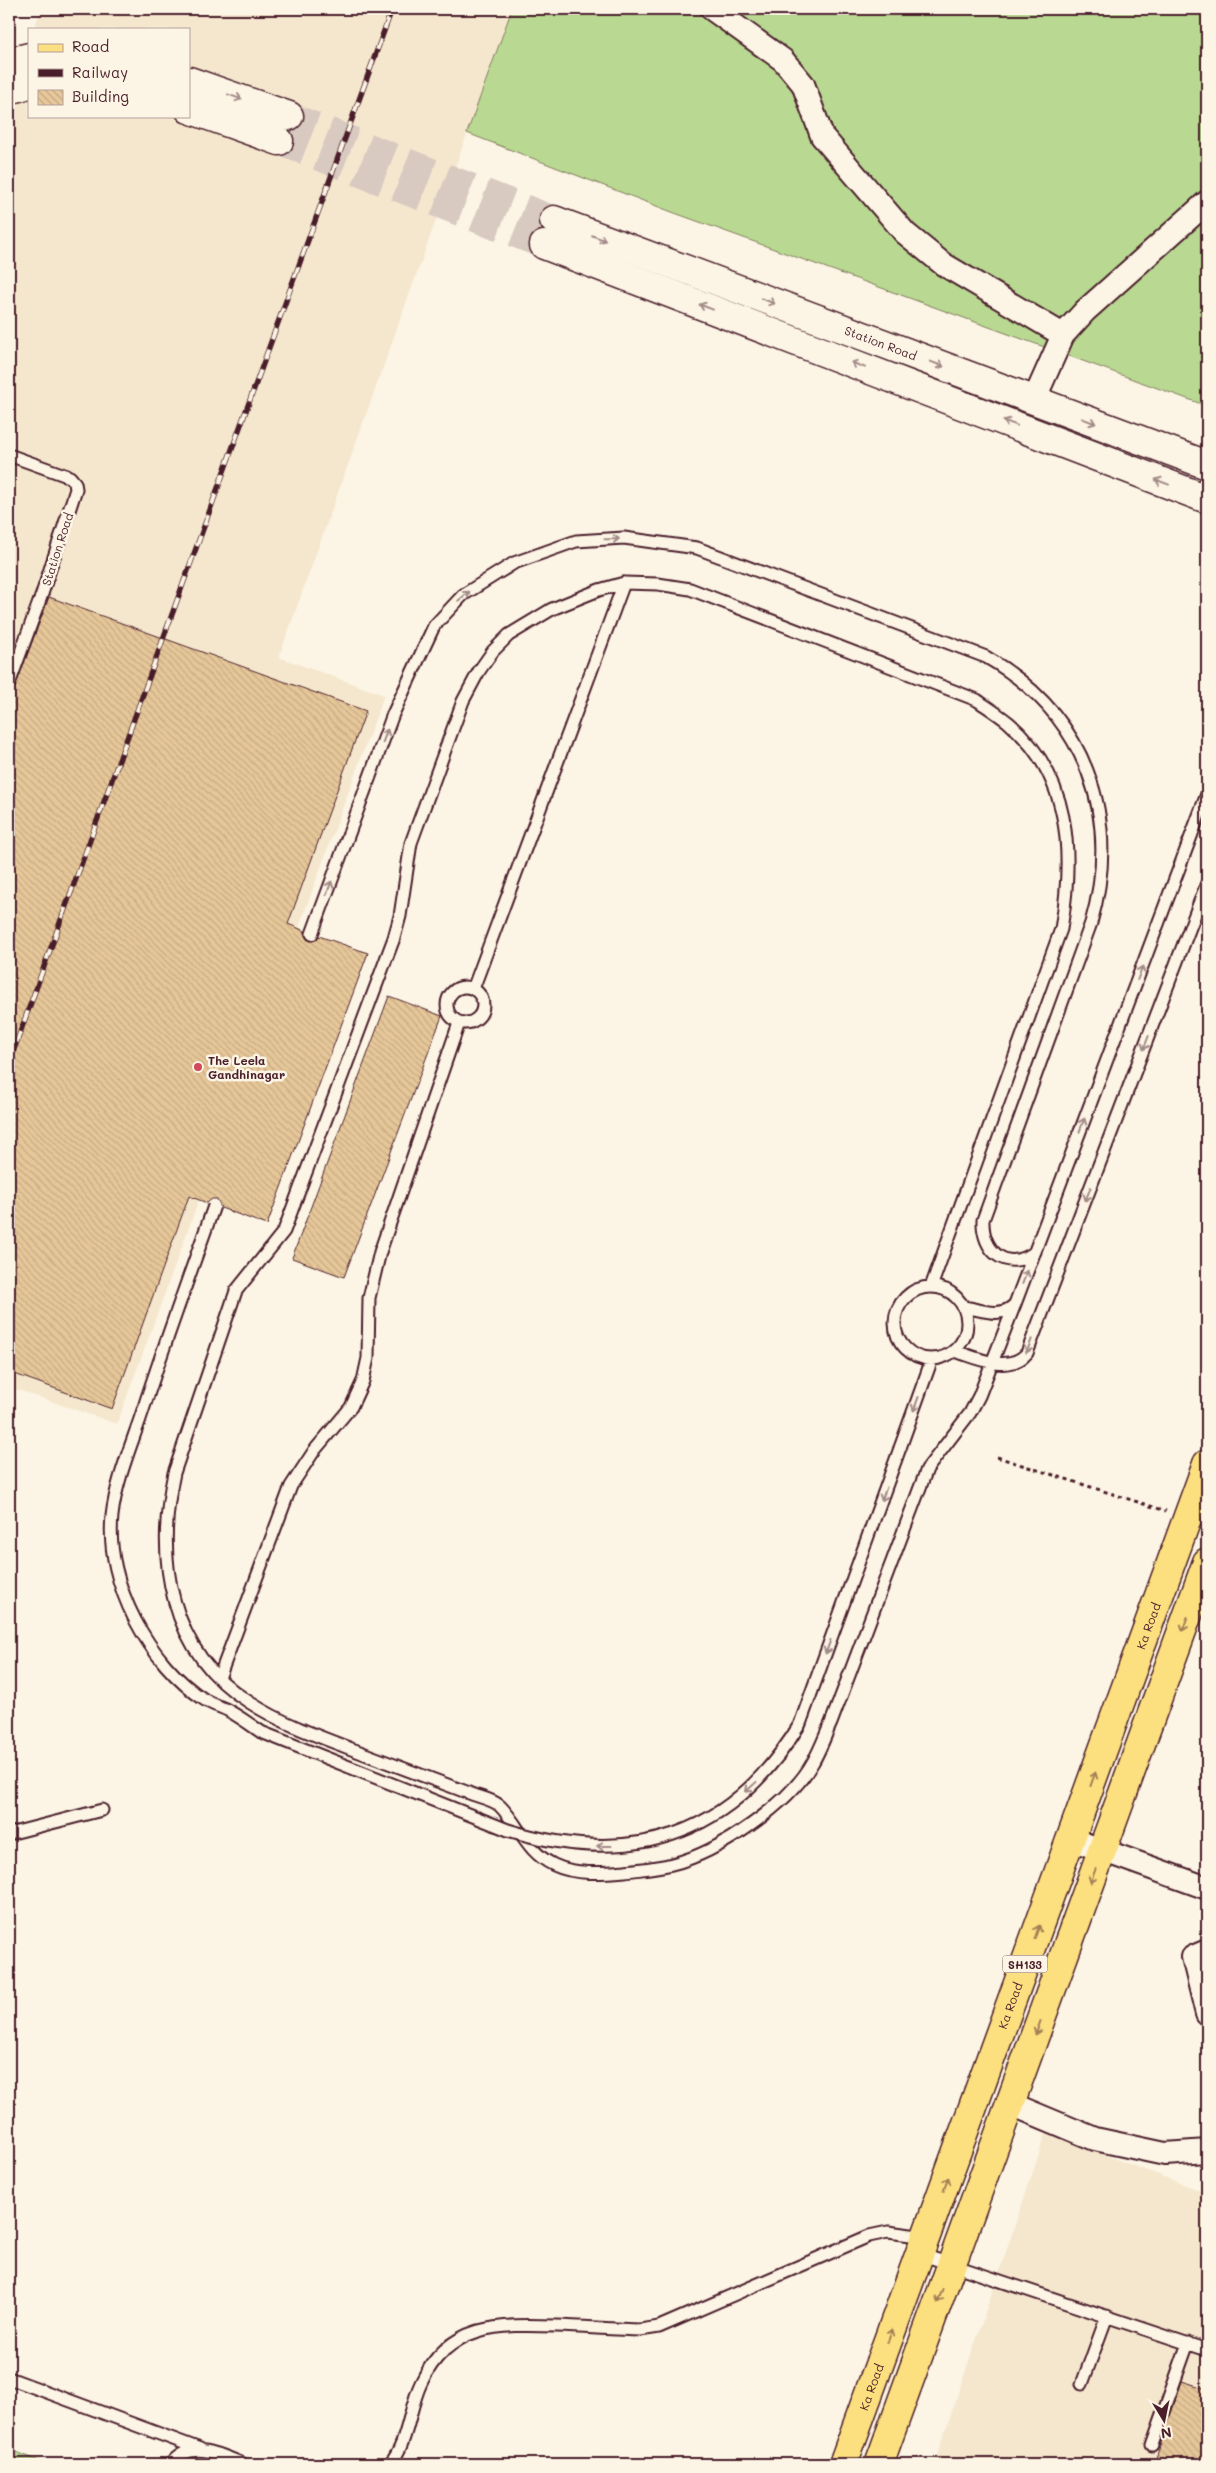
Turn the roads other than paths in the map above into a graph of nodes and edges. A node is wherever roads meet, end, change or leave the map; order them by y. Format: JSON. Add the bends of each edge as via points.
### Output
{"nodes":[{"id":1,"x":712,"y":9,"type":"edge"},
{"id":2,"x":28,"y":57,"type":"edge"},
{"id":3,"x":9,"y":62,"type":"edge"},
{"id":4,"x":190,"y":80,"type":"edge"},
{"id":5,"x":28,"y":84,"type":"edge"},
{"id":6,"x":9,"y":90,"type":"edge"},
{"id":7,"x":190,"y":109,"type":"edge"},
{"id":8,"x":290,"y":116,"type":"tunnel mouth"},
{"id":9,"x":279,"y":141,"type":"tunnel mouth"},
{"id":10,"x":1207,"y":202,"type":"edge"},
{"id":11,"x":1063,"y":334,"type":"junction"},
{"id":12,"x":1034,"y":400,"type":"junction"},
{"id":13,"x":9,"y":455,"type":"edge"},
{"id":14,"x":1200,"y":460,"type":"edge"},
{"id":15,"x":1207,"y":499,"type":"edge"},
{"id":16,"x":624,"y":583,"type":"junction"},
{"id":17,"x":9,"y":684,"type":"edge"},
{"id":18,"x":1207,"y":794,"type":"edge"},
{"id":19,"x":1207,"y":883,"type":"edge"},
{"id":20,"x":312,"y":934,"type":"dead end"},
{"id":21,"x":474,"y":989,"type":"junction"},
{"id":22,"x":459,"y":1022,"type":"junction"},
{"id":23,"x":214,"y":1206,"type":"dead end"},
{"id":24,"x":1034,"y":1252,"type":"junction"},
{"id":25,"x":931,"y":1287,"type":"junction"},
{"id":26,"x":1015,"y":1304,"type":"junction"},
{"id":27,"x":964,"y":1307,"type":"junction"},
{"id":28,"x":955,"y":1351,"type":"junction"},
{"id":29,"x":932,"y":1359,"type":"junction"},
{"id":30,"x":992,"y":1361,"type":"junction"},
{"id":31,"x":1207,"y":1464,"type":"edge"},
{"id":32,"x":1205,"y":1578,"type":"edge"},
{"id":33,"x":219,"y":1678,"type":"junction"},
{"id":34,"x":102,"y":1810,"type":"dead end"},
{"id":35,"x":9,"y":1834,"type":"edge"},
{"id":36,"x":1071,"y":1839,"type":"junction"},
{"id":37,"x":1103,"y":1850,"type":"junction"},
{"id":38,"x":1207,"y":1888,"type":"edge"},
{"id":39,"x":1207,"y":1951,"type":"edge"},
{"id":40,"x":1207,"y":2014,"type":"edge"},
{"id":41,"x":1010,"y":2104,"type":"junction"},
{"id":42,"x":1207,"y":2152,"type":"edge"},
{"id":43,"x":923,"y":2246,"type":"junction"},
{"id":44,"x":952,"y":2264,"type":"junction"},
{"id":45,"x":1107,"y":2316,"type":"junction"},
{"id":46,"x":1188,"y":2343,"type":"junction"},
{"id":47,"x":1207,"y":2350,"type":"edge"},
{"id":48,"x":9,"y":2378,"type":"edge"},
{"id":49,"x":1082,"y":2384,"type":"dead end"},
{"id":50,"x":1152,"y":2445,"type":"dead end"},
{"id":51,"x":200,"y":2449,"type":"junction"},
{"id":52,"x":171,"y":2464,"type":"edge"},
{"id":53,"x":243,"y":2464,"type":"edge"},
{"id":54,"x":390,"y":2464,"type":"edge"},
{"id":55,"x":844,"y":2464,"type":"edge"},
{"id":56,"x":879,"y":2464,"type":"edge"}],
"edges":[{"from":1,"to":11,"type":"street","via":[[783,60],[803,84],[822,136],[906,233],[943,264]]},
{"from":2,"to":3,"type":"street"},
{"from":4,"to":8,"type":"street","one_way":true},
{"from":5,"to":6,"type":"street"},
{"from":7,"to":9,"type":"street"},
{"from":10,"to":11,"type":"street"},
{"from":11,"to":12,"type":"street"},
{"from":12,"to":14,"type":"street","name":"Station Road","one_way":true},
{"from":15,"to":12,"type":"street","name":"Station Road","one_way":true,"via":[[549,233]]},
{"from":13,"to":17,"type":"lane","name":"Station Road","via":[[70,476],[76,489]]},
{"from":16,"to":21,"type":"lane"},
{"from":16,"to":25,"type":"lane","via":[[690,589],[977,700],[1008,722],[1022,737],[1042,761],[1057,792],[1069,862],[1061,929]]},
{"from":16,"to":33,"type":"lane","via":[[552,609],[509,635],[479,671],[464,701],[411,843],[394,938],[284,1231],[236,1291],[174,1473],[166,1535],[167,1570],[184,1630],[202,1659]]},
{"from":24,"to":18,"type":"lane","one_way":true},
{"from":19,"to":30,"type":"lane","one_way":true,"via":[[1026,1353],[1020,1361],[1008,1364]]},
{"from":20,"to":24,"type":"lane","one_way":true,"via":[[393,714],[434,626],[462,595],[514,563],[576,541],[624,538],[697,548],[986,657],[1031,689],[1079,748],[1095,790],[1101,823],[1101,878],[1091,924],[986,1209],[982,1228],[994,1254],[1001,1259],[1015,1260]]},
{"from":21,"to":22,"type":"lane","via":[[482,998],[481,1015],[471,1023]]},
{"from":21,"to":22,"type":"lane","via":[[456,989],[448,998],[450,1015]]},
{"from":22,"to":33,"type":"lane","via":[[380,1252],[369,1298],[368,1358],[363,1382],[351,1407],[314,1451],[291,1486]]},
{"from":29,"to":23,"type":"lane","one_way":true,"bridge":true,"via":[[800,1724],[785,1749],[761,1777],[726,1807],[694,1826],[661,1838],[609,1847],[544,1841],[508,1830],[261,1732],[230,1711],[206,1701],[185,1685],[142,1635],[122,1591],[112,1549],[112,1515],[120,1479]]},
{"from":26,"to":24,"type":"lane","one_way":true},
{"from":25,"to":27,"type":"lane","via":[[947,1290]]},
{"from":25,"to":29,"type":"lane","via":[[913,1291],[904,1299],[895,1320],[896,1332],[905,1348],[920,1358]]},
{"from":26,"to":27,"type":"lane","via":[[1002,1314]]},
{"from":26,"to":30,"type":"lane"},
{"from":27,"to":28,"type":"lane","via":[[968,1318],[967,1330]]},
{"from":28,"to":29,"type":"lane"},
{"from":28,"to":30,"type":"lane"},
{"from":30,"to":33,"type":"lane","via":[[970,1413],[927,1469],[831,1723],[812,1764],[784,1798],[749,1826],[701,1853],[674,1864],[594,1874],[556,1866],[534,1852],[499,1804],[294,1727],[248,1702]]},
{"from":36,"to":31,"type":"main road","name":"Ka Road","number":"SH133","one_way":true},
{"from":32,"to":37,"type":"main road","number":"SH133","one_way":true},
{"from":34,"to":35,"type":"lane"},
{"from":36,"to":37,"type":"street"},
{"from":43,"to":36,"type":"main road","name":"Ka Road","number":"SH133","one_way":true},
{"from":37,"to":38,"type":"street"},
{"from":37,"to":41,"type":"main road","number":"SH133","one_way":true},
{"from":39,"to":40,"type":"street","via":[[1193,1957]]},
{"from":41,"to":42,"type":"street","via":[[1095,2139],[1165,2154]]},
{"from":41,"to":44,"type":"main road","number":"SH133"},
{"from":43,"to":44,"type":"lane"},
{"from":43,"to":54,"type":"lane","via":[[888,2232],[869,2236],[659,2327],[640,2330],[508,2324],[461,2337],[442,2352],[420,2384]]},
{"from":55,"to":43,"type":"main road","name":"Ka Road","number":"SH133","one_way":true},
{"from":44,"to":45,"type":"lane"},
{"from":44,"to":56,"type":"main road","number":"SH133","one_way":true},
{"from":45,"to":46,"type":"lane"},
{"from":45,"to":49,"type":"lane"},
{"from":46,"to":47,"type":"lane"},
{"from":46,"to":50,"type":"lane"},
{"from":48,"to":51,"type":"lane"},
{"from":51,"to":52,"type":"lane","via":[[186,2453]]},
{"from":51,"to":53,"type":"lane"}]}
